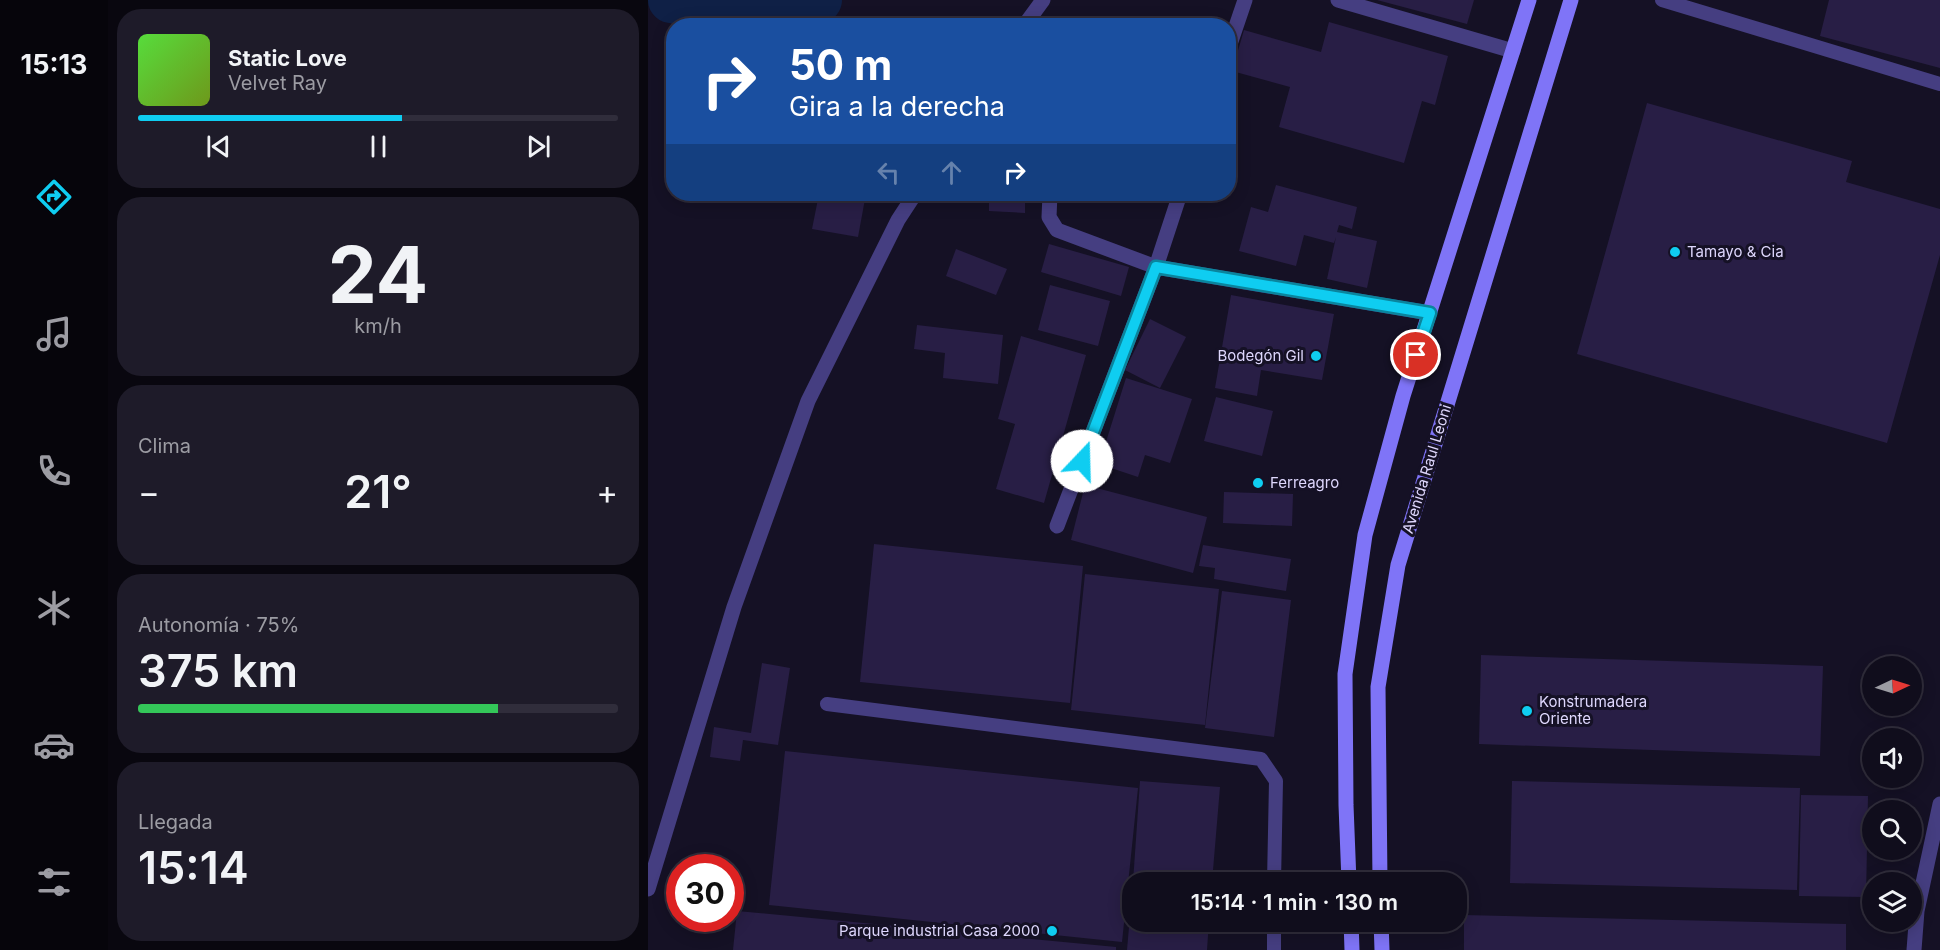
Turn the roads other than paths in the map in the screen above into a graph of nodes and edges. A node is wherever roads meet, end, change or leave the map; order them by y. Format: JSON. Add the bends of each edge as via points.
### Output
{"nodes":[{"id":1,"x":1043,"y":0,"type":"edge"},
{"id":2,"x":1245,"y":0,"type":"edge"},
{"id":3,"x":1338,"y":0,"type":"edge"},
{"id":4,"x":1529,"y":0,"type":"edge"},
{"id":5,"x":1570,"y":0,"type":"edge"},
{"id":6,"x":1662,"y":0,"type":"edge"},
{"id":7,"x":1030,"y":18,"type":"edge"},
{"id":8,"x":1236,"y":26,"type":"edge"},
{"id":9,"x":1513,"y":51,"type":"junction"},
{"id":10,"x":1940,"y":84,"type":"edge"},
{"id":11,"x":910,"y":201,"type":"edge"},
{"id":12,"x":1050,"y":201,"type":"edge"},
{"id":13,"x":1178,"y":201,"type":"edge"},
{"id":14,"x":1156,"y":267,"type":"junction"},
{"id":15,"x":1430,"y":313,"type":"junction"},
{"id":16,"x":1057,"y":526,"type":"dead end"},
{"id":17,"x":827,"y":704,"type":"dead end"},
{"id":18,"x":1940,"y":804,"type":"edge"},
{"id":19,"x":1274,"y":872,"type":"edge"},
{"id":20,"x":1349,"y":872,"type":"edge"},
{"id":21,"x":1380,"y":872,"type":"edge"},
{"id":22,"x":648,"y":889,"type":"edge"},
{"id":23,"x":1274,"y":932,"type":"edge"},
{"id":24,"x":1351,"y":932,"type":"edge"},
{"id":25,"x":1381,"y":932,"type":"edge"},
{"id":26,"x":1274,"y":950,"type":"edge"},
{"id":27,"x":1352,"y":950,"type":"edge"},
{"id":28,"x":1382,"y":950,"type":"edge"},
{"id":29,"x":1914,"y":950,"type":"edge"}],
"edges":[{"from":1,"to":7,"type":"street"},
{"from":2,"to":8,"type":"street"},
{"from":3,"to":9,"type":"street"},
{"from":4,"to":9,"type":"main road"},
{"from":5,"to":21,"type":"main road","name":"Avenida Raul Leoni","via":[[1398,565],[1378,687]]},
{"from":6,"to":10,"type":"lane"},
{"from":9,"to":15,"type":"main road"},
{"from":11,"to":22,"type":"street","via":[[808,401],[734,607]]},
{"from":12,"to":14,"type":"street","via":[[1049,217],[1057,230]]},
{"from":13,"to":14,"type":"street"},
{"from":14,"to":15,"type":"street"},
{"from":14,"to":16,"type":"street"},
{"from":15,"to":20,"type":"main road","via":[[1365,535],[1356,593],[1345,675]]},
{"from":17,"to":19,"type":"lane","via":[[1261,759],[1276,781]]},
{"from":18,"to":29,"type":"street","via":[[1917,911]]},
{"from":23,"to":26,"type":"lane"},
{"from":24,"to":27,"type":"main road"},
{"from":25,"to":28,"type":"main road"}]}
